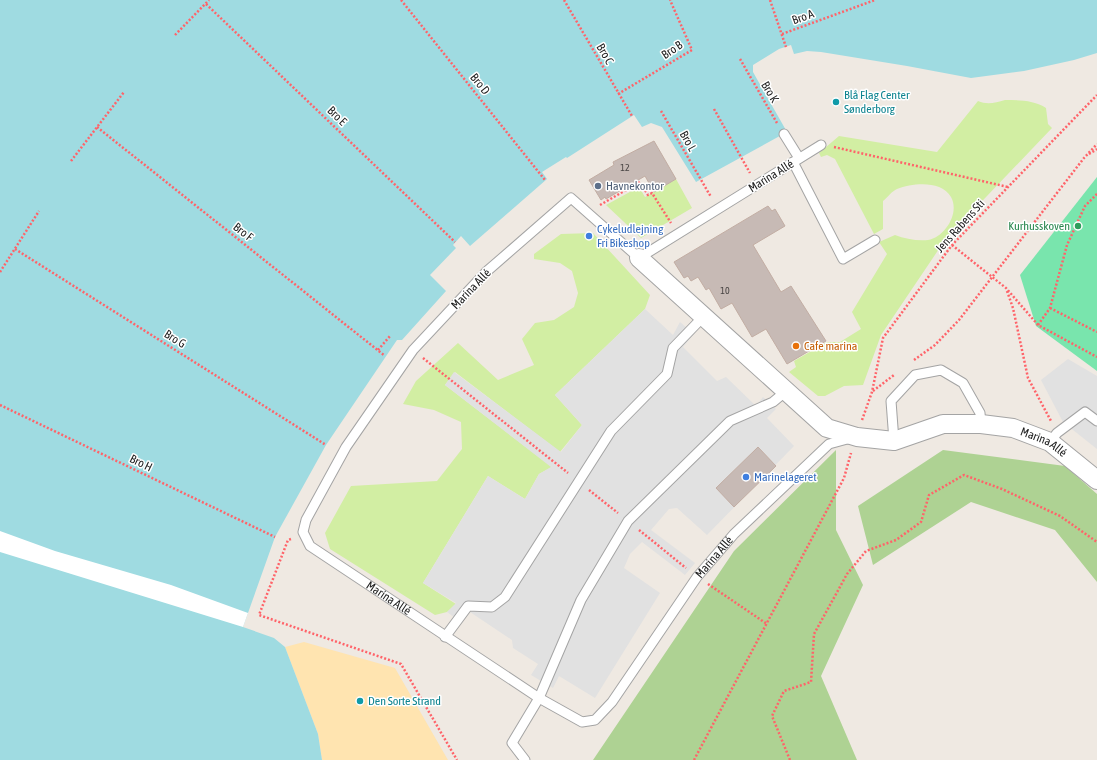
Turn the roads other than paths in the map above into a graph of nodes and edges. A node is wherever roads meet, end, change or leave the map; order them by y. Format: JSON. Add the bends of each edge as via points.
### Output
{"nodes":[{"id":1,"x":784,"y":134,"type":"road end"},
{"id":2,"x":821,"y":144,"type":"road end"},
{"id":3,"x":796,"y":160,"type":"junction"},
{"id":4,"x":875,"y":240,"type":"dead end"},
{"id":5,"x":639,"y":258,"type":"junction"},
{"id":6,"x":703,"y":317,"type":"junction"},
{"id":7,"x":785,"y":392,"type":"junction"},
{"id":8,"x":1097,"y":421,"type":"edge"},
{"id":9,"x":981,"y":424,"type":"junction"},
{"id":10,"x":856,"y":437,"type":"junction"},
{"id":11,"x":1053,"y":438,"type":"junction"},
{"id":12,"x":894,"y":441,"type":"junction"},
{"id":13,"x":1097,"y":480,"type":"edge"},
{"id":14,"x":446,"y":637,"type":"junction"},
{"id":15,"x":539,"y":698,"type":"junction"},
{"id":16,"x":525,"y":760,"type":"edge"}],
"edges":[{"from":1,"to":3,"type":"lane"},
{"from":2,"to":3,"type":"lane","name":"Marina Allé"},
{"from":3,"to":4,"type":"lane","via":[[843,258]]},
{"from":3,"to":5,"type":"lane","name":"Marina Allé"},
{"from":5,"to":6,"type":"street","name":"Marina Allé"},
{"from":5,"to":14,"type":"lane","name":"Marina Allé","via":[[571,198],[486,272],[413,350],[346,447],[306,520],[303,532],[310,546]]},
{"from":6,"to":7,"type":"street","name":"Marina Allé"},
{"from":6,"to":14,"type":"lane","via":[[673,348],[668,374],[611,431],[505,597],[492,607],[468,606]]},
{"from":7,"to":10,"type":"street","name":"Marina Allé","via":[[827,428]]},
{"from":7,"to":15,"type":"lane","via":[[773,402],[730,421],[628,521],[581,600]]},
{"from":8,"to":11,"type":"lane","via":[[1085,412]]},
{"from":9,"to":11,"type":"street","name":"Marina Allé","via":[[1013,428]]},
{"from":9,"to":12,"type":"street","name":"Marina Allé","via":[[943,424]]},
{"from":9,"to":12,"type":"lane","via":[[980,413],[963,383],[941,370],[915,375],[891,401]]},
{"from":10,"to":12,"type":"street","name":"Marina Allé"},
{"from":10,"to":15,"type":"lane","name":"Marina Allé","via":[[829,444],[734,534],[697,577],[612,702],[595,720],[582,722]]},
{"from":11,"to":13,"type":"street","name":"Marina Allé"},
{"from":14,"to":15,"type":"lane","name":"Marina Allé"},
{"from":15,"to":16,"type":"lane","via":[[512,743]]}]}
